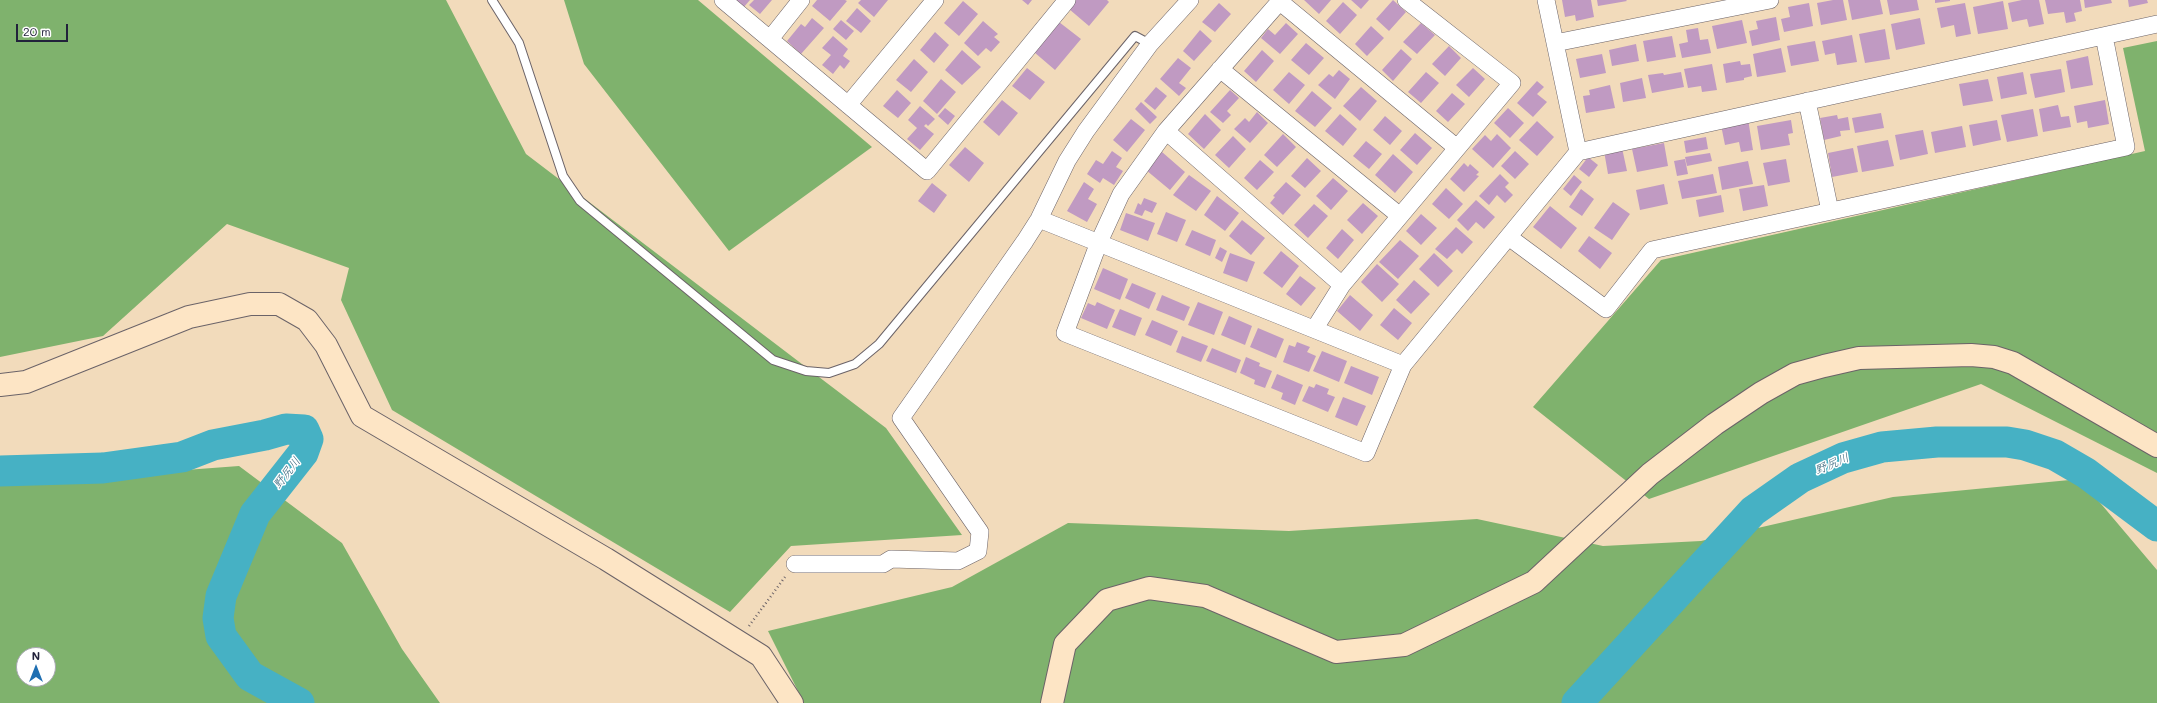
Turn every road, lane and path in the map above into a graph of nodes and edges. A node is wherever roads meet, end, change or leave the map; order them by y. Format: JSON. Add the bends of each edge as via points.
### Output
{"nodes":[{"id":1,"x":492,"y":0,"type":"edge"},
{"id":2,"x":723,"y":0,"type":"edge"},
{"id":3,"x":801,"y":0,"type":"edge"},
{"id":4,"x":935,"y":0,"type":"edge"},
{"id":5,"x":1067,"y":0,"type":"edge"},
{"id":6,"x":1190,"y":0,"type":"edge"},
{"id":7,"x":1406,"y":0,"type":"edge"},
{"id":8,"x":1546,"y":0,"type":"edge"},
{"id":9,"x":1770,"y":0,"type":"edge"},
{"id":10,"x":1280,"y":1,"type":"edge"},
{"id":11,"x":2157,"y":24,"type":"edge"},
{"id":12,"x":2104,"y":36,"type":"junction"},
{"id":13,"x":770,"y":39,"type":"junction"},
{"id":14,"x":1555,"y":43,"type":"junction"},
{"id":15,"x":1150,"y":44,"type":"junction"},
{"id":16,"x":1220,"y":69,"type":"junction"},
{"id":17,"x":1807,"y":101,"type":"junction"},
{"id":18,"x":848,"y":106,"type":"junction"},
{"id":19,"x":1166,"y":131,"type":"junction"},
{"id":20,"x":1457,"y":148,"type":"junction"},
{"id":21,"x":1578,"y":152,"type":"junction"},
{"id":22,"x":1830,"y":212,"type":"junction"},
{"id":23,"x":1400,"y":216,"type":"junction"},
{"id":24,"x":1039,"y":219,"type":"junction"},
{"id":25,"x":1510,"y":238,"type":"junction"},
{"id":26,"x":1099,"y":242,"type":"junction"},
{"id":27,"x":1342,"y":285,"type":"junction"},
{"id":28,"x":1314,"y":328,"type":"junction"},
{"id":29,"x":1403,"y":365,"type":"junction"},
{"id":30,"x":0,"y":385,"type":"edge"},
{"id":31,"x":2157,"y":446,"type":"edge"},
{"id":32,"x":795,"y":564,"type":"joint"},
{"id":33,"x":738,"y":641,"type":"junction"},
{"id":34,"x":792,"y":703,"type":"edge"},
{"id":35,"x":1052,"y":703,"type":"edge"}],
"edges":[{"from":1,"to":15,"type":"lane","via":[[519,43],[563,176],[580,201],[773,360],[806,371],[829,373],[855,364],[879,344],[1135,36]]},
{"from":2,"to":13,"type":"street"},
{"from":3,"to":13,"type":"street"},
{"from":4,"to":18,"type":"street"},
{"from":5,"to":18,"type":"street","via":[[927,171]]},
{"from":6,"to":15,"type":"street"},
{"from":7,"to":20,"type":"street","via":[[1512,83]]},
{"from":8,"to":14,"type":"street"},
{"from":9,"to":14,"type":"street"},
{"from":10,"to":16,"type":"street"},
{"from":10,"to":20,"type":"street"},
{"from":11,"to":12,"type":"street"},
{"from":12,"to":17,"type":"street"},
{"from":12,"to":22,"type":"street","via":[[2126,147]]},
{"from":13,"to":18,"type":"street"},
{"from":14,"to":21,"type":"street"},
{"from":15,"to":24,"type":"street","via":[[1086,131],[1067,161]]},
{"from":16,"to":19,"type":"street"},
{"from":16,"to":23,"type":"street"},
{"from":17,"to":21,"type":"street"},
{"from":17,"to":22,"type":"street"},
{"from":19,"to":26,"type":"street","via":[[1121,194]]},
{"from":19,"to":27,"type":"street"},
{"from":20,"to":23,"type":"street"},
{"from":21,"to":25,"type":"street"},
{"from":22,"to":25,"type":"street","via":[[1652,250],[1606,309]]},
{"from":23,"to":27,"type":"street"},
{"from":24,"to":26,"type":"street"},
{"from":24,"to":32,"type":"street","via":[[901,418],[980,532],[978,551],[958,561],[891,559],[883,564]]},
{"from":25,"to":29,"type":"street"},
{"from":26,"to":28,"type":"street"},
{"from":26,"to":29,"type":"street","via":[[1065,333],[1366,452]]},
{"from":27,"to":28,"type":"street"},
{"from":28,"to":29,"type":"street"},
{"from":30,"to":33,"type":"street","via":[[26,382],[189,317],[250,304],[279,304],[307,320],[326,345],[362,416],[606,559]]},
{"from":31,"to":35,"type":"street","via":[[2013,363],[1994,357],[1971,355],[1859,358],[1824,366],[1788,378],[1761,392],[1715,424],[1650,474],[1534,582],[1404,645],[1336,652],[1205,596],[1149,588],[1107,600],[1065,644]]},
{"from":32,"to":33,"type":"path"},
{"from":33,"to":34,"type":"street","via":[[761,656]]}]}
